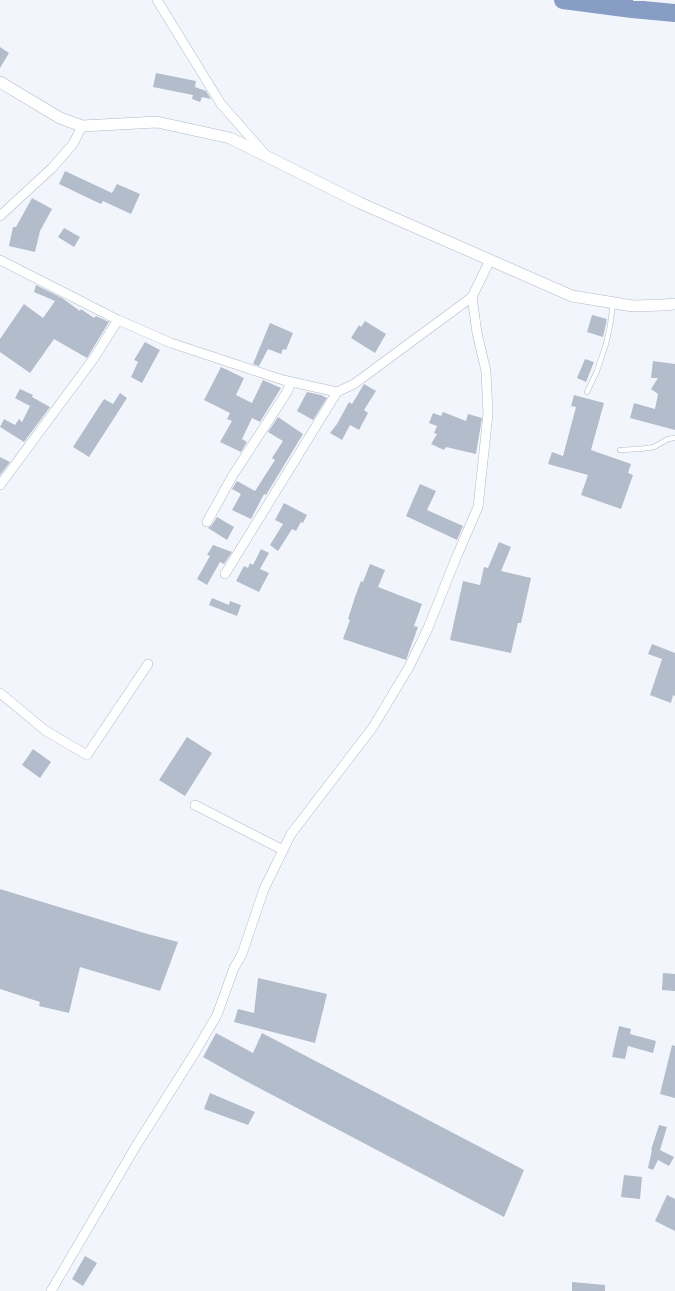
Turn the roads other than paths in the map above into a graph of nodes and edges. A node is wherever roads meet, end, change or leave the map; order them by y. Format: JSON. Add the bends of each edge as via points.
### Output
{"nodes":[{"id":1,"x":157,"y":0,"type":"edge"},
{"id":2,"x":0,"y":82,"type":"edge"},
{"id":3,"x":82,"y":126,"type":"junction"},
{"id":4,"x":266,"y":156,"type":"junction"},
{"id":5,"x":0,"y":216,"type":"edge"},
{"id":6,"x":0,"y":260,"type":"edge"},
{"id":7,"x":490,"y":260,"type":"junction"},
{"id":8,"x":472,"y":297,"type":"junction"},
{"id":9,"x":613,"y":303,"type":"junction"},
{"id":10,"x":675,"y":304,"type":"edge"},
{"id":11,"x":118,"y":320,"type":"junction"},
{"id":12,"x":291,"y":382,"type":"junction"},
{"id":13,"x":337,"y":392,"type":"junction"},
{"id":14,"x":587,"y":392,"type":"dead end"},
{"id":15,"x":675,"y":438,"type":"edge"},
{"id":16,"x":620,"y":450,"type":"dead end"},
{"id":17,"x":0,"y":485,"type":"edge"},
{"id":18,"x":207,"y":522,"type":"dead end"},
{"id":19,"x":225,"y":574,"type":"dead end"},
{"id":20,"x":148,"y":664,"type":"dead end"},
{"id":21,"x":0,"y":693,"type":"edge"},
{"id":22,"x":195,"y":805,"type":"dead end"},
{"id":23,"x":283,"y":850,"type":"junction"},
{"id":24,"x":51,"y":1291,"type":"edge"}],
"edges":[{"from":1,"to":4,"type":"street","via":[[221,104]]},
{"from":2,"to":3,"type":"street","via":[[60,118]]},
{"from":3,"to":4,"type":"street","via":[[157,122],[230,138]]},
{"from":3,"to":5,"type":"street","via":[[73,144],[52,168]]},
{"from":4,"to":7,"type":"street","via":[[360,204]]},
{"from":6,"to":11,"type":"street"},
{"from":7,"to":8,"type":"street"},
{"from":7,"to":9,"type":"street","via":[[572,296]]},
{"from":8,"to":13,"type":"street","via":[[354,384]]},
{"from":8,"to":23,"type":"street","via":[[486,371],[488,414],[478,507],[428,628],[409,667],[373,727],[291,834]]},
{"from":9,"to":10,"type":"street","via":[[633,306]]},
{"from":9,"to":14,"type":"lane","via":[[606,344]]},
{"from":11,"to":12,"type":"street","via":[[171,343]]},
{"from":11,"to":17,"type":"street","via":[[94,358]]},
{"from":12,"to":13,"type":"street"},
{"from":12,"to":18,"type":"street"},
{"from":13,"to":19,"type":"street"},
{"from":15,"to":16,"type":"lane","via":[[654,446]]},
{"from":20,"to":21,"type":"street","via":[[87,755],[46,731]]},
{"from":22,"to":23,"type":"street"},
{"from":23,"to":24,"type":"street","via":[[264,889],[242,954],[234,968],[217,1015]]}]}
